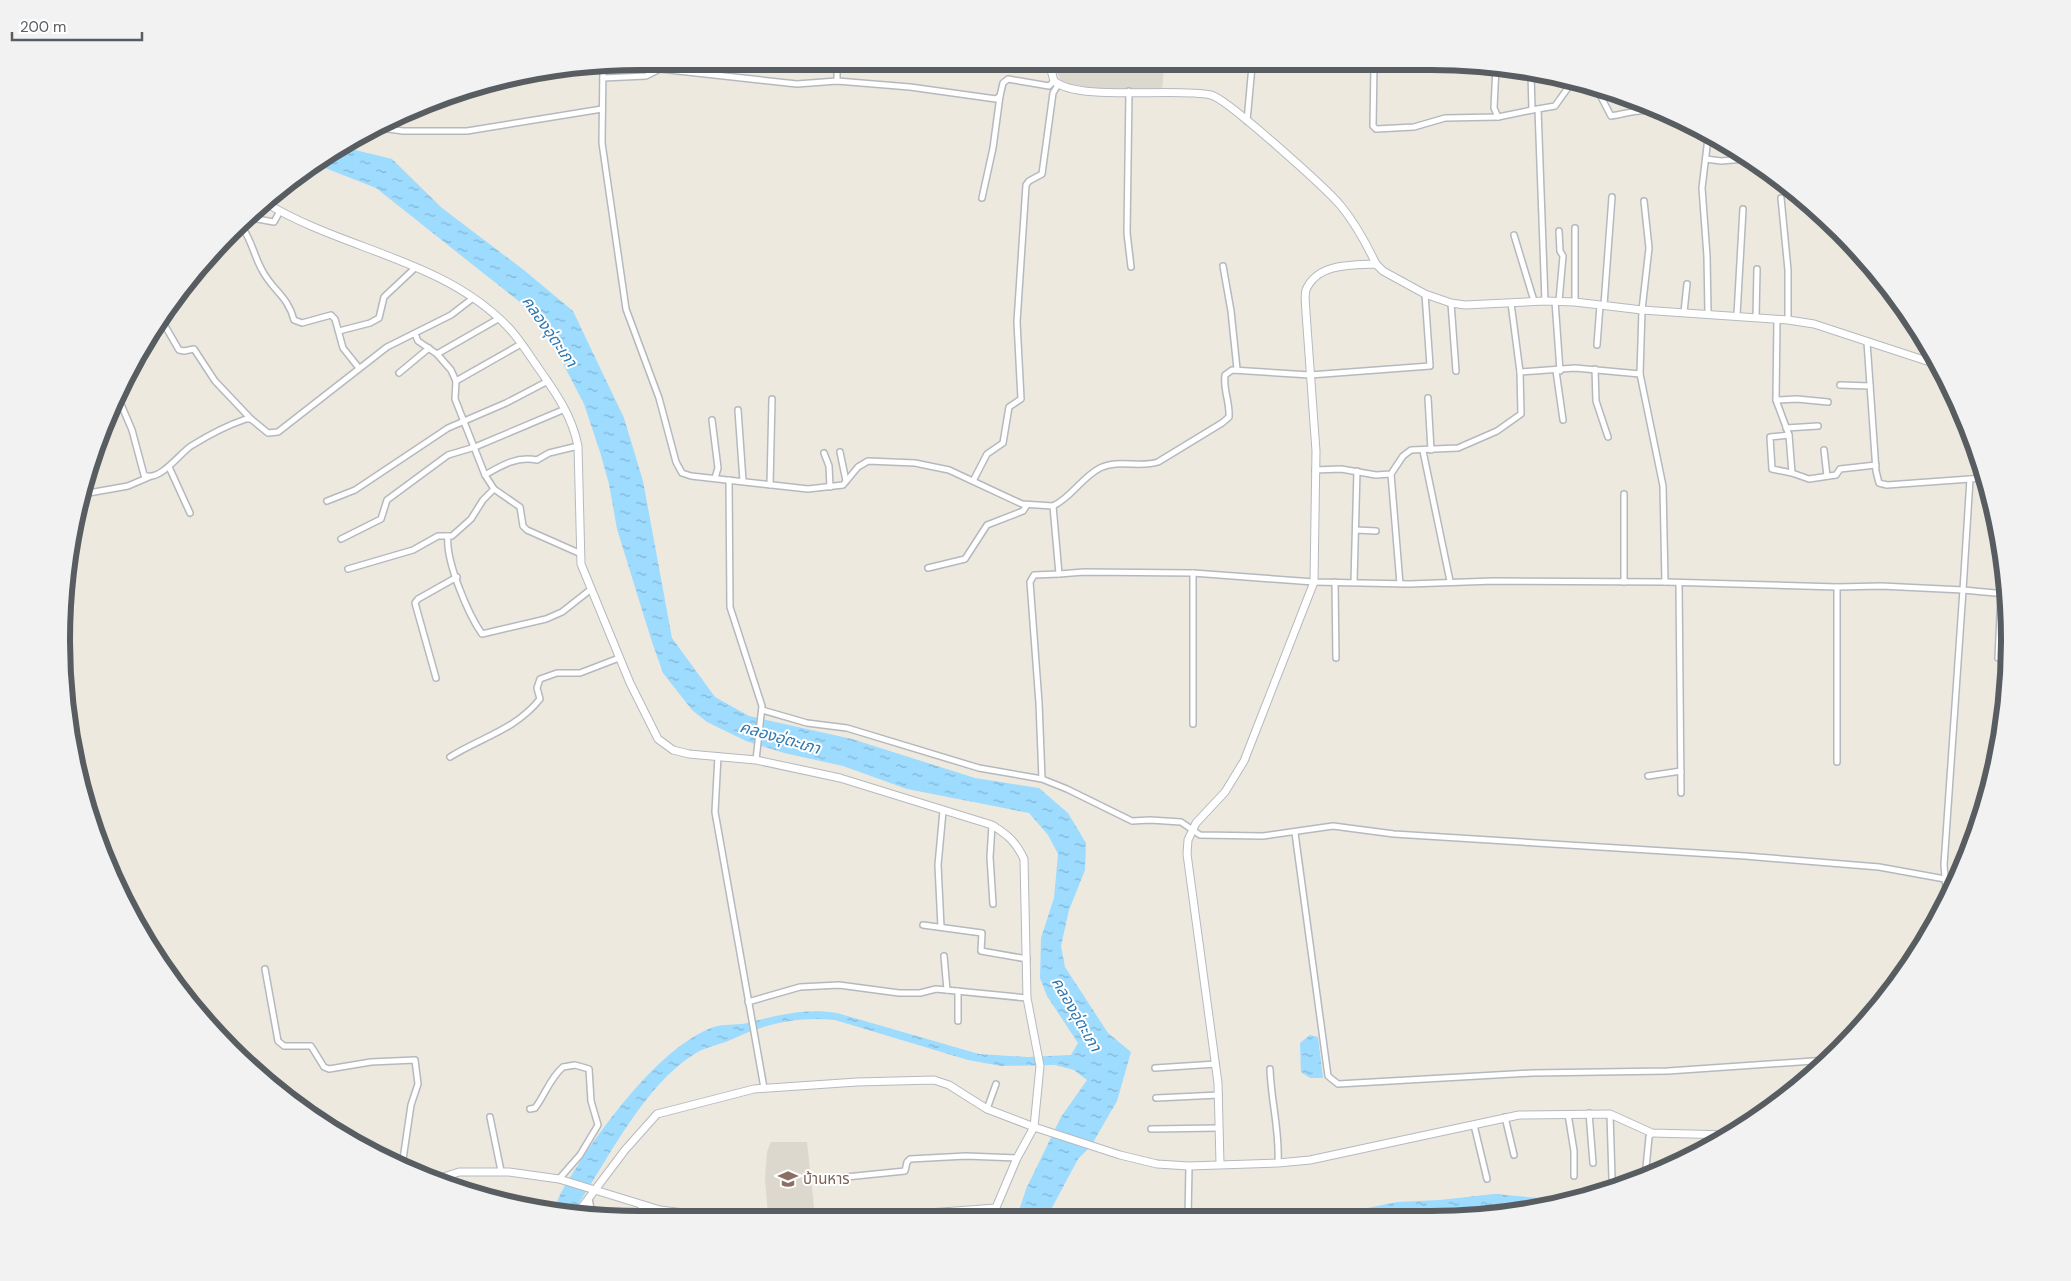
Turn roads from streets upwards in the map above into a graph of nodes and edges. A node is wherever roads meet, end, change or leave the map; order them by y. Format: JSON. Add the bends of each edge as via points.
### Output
{"nodes":[{"id":1,"x":658,"y":70,"type":"edge"},
{"id":2,"x":669,"y":70,"type":"edge"},
{"id":3,"x":837,"y":70,"type":"edge"},
{"id":4,"x":1051,"y":70,"type":"edge"},
{"id":5,"x":1252,"y":70,"type":"edge"},
{"id":6,"x":1374,"y":70,"type":"edge"},
{"id":7,"x":603,"y":71,"type":"edge"},
{"id":8,"x":1496,"y":74,"type":"edge"},
{"id":9,"x":603,"y":78,"type":"junction"},
{"id":10,"x":1533,"y":79,"type":"edge"},
{"id":11,"x":837,"y":82,"type":"junction"},
{"id":12,"x":1056,"y":83,"type":"junction"},
{"id":13,"x":1569,"y":87,"type":"edge"},
{"id":14,"x":1129,"y":91,"type":"junction"},
{"id":15,"x":1000,"y":96,"type":"junction"},
{"id":16,"x":1601,"y":96,"type":"edge"},
{"id":17,"x":602,"y":109,"type":"junction"},
{"id":18,"x":1535,"y":110,"type":"junction"},
{"id":19,"x":1641,"y":110,"type":"edge"},
{"id":20,"x":1498,"y":117,"type":"junction"},
{"id":21,"x":1247,"y":121,"type":"junction"},
{"id":22,"x":388,"y":129,"type":"edge"},
{"id":23,"x":1708,"y":142,"type":"edge"},
{"id":24,"x":1706,"y":159,"type":"junction"},
{"id":25,"x":1737,"y":160,"type":"edge"},
{"id":26,"x":1612,"y":197,"type":"dead end"},
{"id":27,"x":982,"y":198,"type":"dead end"},
{"id":28,"x":1781,"y":198,"type":"dead end"},
{"id":29,"x":1644,"y":201,"type":"dead end"},
{"id":30,"x":271,"y":206,"type":"edge"},
{"id":31,"x":1743,"y":209,"type":"dead end"},
{"id":32,"x":280,"y":211,"type":"junction"},
{"id":33,"x":256,"y":219,"type":"edge"},
{"id":34,"x":1575,"y":228,"type":"dead end"},
{"id":35,"x":244,"y":230,"type":"edge"},
{"id":36,"x":1559,"y":231,"type":"dead end"},
{"id":37,"x":1514,"y":235,"type":"dead end"},
{"id":38,"x":1376,"y":264,"type":"junction"},
{"id":39,"x":1223,"y":266,"type":"dead end"},
{"id":40,"x":416,"y":267,"type":"junction"},
{"id":41,"x":1131,"y":267,"type":"dead end"},
{"id":42,"x":1757,"y":268,"type":"dead end"},
{"id":43,"x":1687,"y":284,"type":"dead end"},
{"id":44,"x":1425,"y":294,"type":"junction"},
{"id":45,"x":473,"y":298,"type":"junction"},
{"id":46,"x":1534,"y":301,"type":"junction"},
{"id":47,"x":1545,"y":301,"type":"junction"},
{"id":48,"x":1557,"y":301,"type":"junction"},
{"id":49,"x":1575,"y":302,"type":"junction"},
{"id":50,"x":1451,"y":303,"type":"junction"},
{"id":51,"x":1511,"y":303,"type":"junction"},
{"id":52,"x":1602,"y":305,"type":"junction"},
{"id":53,"x":1642,"y":310,"type":"junction"},
{"id":54,"x":1684,"y":312,"type":"junction"},
{"id":55,"x":1708,"y":314,"type":"junction"},
{"id":56,"x":1737,"y":315,"type":"junction"},
{"id":57,"x":1756,"y":317,"type":"junction"},
{"id":58,"x":498,"y":318,"type":"junction"},
{"id":59,"x":1777,"y":319,"type":"junction"},
{"id":60,"x":1788,"y":320,"type":"junction"},
{"id":61,"x":165,"y":326,"type":"edge"},
{"id":62,"x":339,"y":331,"type":"junction"},
{"id":63,"x":416,"y":334,"type":"junction"},
{"id":64,"x":1867,"y":342,"type":"junction"},
{"id":65,"x":521,"y":344,"type":"junction"},
{"id":66,"x":1597,"y":345,"type":"dead end"},
{"id":67,"x":429,"y":348,"type":"junction"},
{"id":68,"x":438,"y":354,"type":"junction"},
{"id":69,"x":1928,"y":362,"type":"edge"},
{"id":70,"x":359,"y":368,"type":"junction"},
{"id":71,"x":1237,"y":369,"type":"junction"},
{"id":72,"x":1595,"y":369,"type":"junction"},
{"id":73,"x":1456,"y":371,"type":"dead end"},
{"id":74,"x":1558,"y":371,"type":"junction"},
{"id":75,"x":1520,"y":372,"type":"junction"},
{"id":76,"x":399,"y":373,"type":"dead end"},
{"id":77,"x":1310,"y":374,"type":"junction"},
{"id":78,"x":1640,"y":374,"type":"junction"},
{"id":79,"x":548,"y":381,"type":"junction"},
{"id":80,"x":456,"y":382,"type":"junction"},
{"id":81,"x":1840,"y":385,"type":"dead end"},
{"id":82,"x":1870,"y":386,"type":"junction"},
{"id":83,"x":1428,"y":398,"type":"dead end"},
{"id":84,"x":772,"y":399,"type":"dead end"},
{"id":85,"x":1776,"y":400,"type":"junction"},
{"id":86,"x":1828,"y":402,"type":"dead end"},
{"id":87,"x":121,"y":405,"type":"edge"},
{"id":88,"x":565,"y":409,"type":"junction"},
{"id":89,"x":738,"y":410,"type":"dead end"},
{"id":90,"x":251,"y":419,"type":"junction"},
{"id":91,"x":712,"y":420,"type":"dead end"},
{"id":92,"x":1563,"y":420,"type":"dead end"},
{"id":93,"x":463,"y":422,"type":"junction"},
{"id":94,"x":1818,"y":426,"type":"dead end"},
{"id":95,"x":1786,"y":428,"type":"junction"},
{"id":96,"x":1789,"y":435,"type":"junction"},
{"id":97,"x":1608,"y":437,"type":"dead end"},
{"id":98,"x":578,"y":446,"type":"junction"},
{"id":99,"x":475,"y":447,"type":"junction"},
{"id":100,"x":1431,"y":450,"type":"junction"},
{"id":101,"x":1824,"y":450,"type":"dead end"},
{"id":102,"x":1423,"y":451,"type":"junction"},
{"id":103,"x":840,"y":452,"type":"dead end"},
{"id":104,"x":824,"y":453,"type":"dead end"},
{"id":105,"x":1876,"y":464,"type":"junction"},
{"id":106,"x":169,"y":467,"type":"junction"},
{"id":107,"x":1315,"y":470,"type":"junction"},
{"id":108,"x":1356,"y":471,"type":"junction"},
{"id":109,"x":1792,"y":473,"type":"junction"},
{"id":110,"x":1391,"y":474,"type":"junction"},
{"id":111,"x":485,"y":475,"type":"junction"},
{"id":112,"x":1827,"y":476,"type":"junction"},
{"id":113,"x":149,"y":477,"type":"junction"},
{"id":114,"x":715,"y":478,"type":"junction"},
{"id":115,"x":1978,"y":478,"type":"edge"},
{"id":116,"x":1970,"y":479,"type":"junction"},
{"id":117,"x":729,"y":480,"type":"junction"},
{"id":118,"x":742,"y":481,"type":"junction"},
{"id":119,"x":973,"y":481,"type":"junction"},
{"id":120,"x":846,"y":482,"type":"junction"},
{"id":121,"x":770,"y":485,"type":"junction"},
{"id":122,"x":830,"y":487,"type":"junction"},
{"id":123,"x":494,"y":489,"type":"junction"},
{"id":124,"x":89,"y":493,"type":"edge"},
{"id":125,"x":1624,"y":494,"type":"dead end"},
{"id":126,"x":327,"y":501,"type":"dead end"},
{"id":127,"x":1026,"y":505,"type":"junction"},
{"id":128,"x":1053,"y":506,"type":"junction"},
{"id":129,"x":190,"y":513,"type":"dead end"},
{"id":130,"x":1356,"y":530,"type":"junction"},
{"id":131,"x":1376,"y":531,"type":"dead end"},
{"id":132,"x":448,"y":536,"type":"junction"},
{"id":133,"x":340,"y":539,"type":"dead end"},
{"id":134,"x":580,"y":553,"type":"junction"},
{"id":135,"x":928,"y":568,"type":"dead end"},
{"id":136,"x":348,"y":569,"type":"dead end"},
{"id":137,"x":1193,"y":573,"type":"junction"},
{"id":138,"x":1059,"y":574,"type":"junction"},
{"id":139,"x":457,"y":577,"type":"junction"},
{"id":140,"x":1450,"y":581,"type":"junction"},
{"id":141,"x":1314,"y":582,"type":"junction"},
{"id":142,"x":1335,"y":582,"type":"junction"},
{"id":143,"x":1354,"y":582,"type":"junction"},
{"id":144,"x":1624,"y":582,"type":"junction"},
{"id":145,"x":1664,"y":582,"type":"junction"},
{"id":146,"x":1679,"y":583,"type":"junction"},
{"id":147,"x":1400,"y":584,"type":"junction"},
{"id":148,"x":1837,"y":588,"type":"junction"},
{"id":149,"x":590,"y":590,"type":"junction"},
{"id":150,"x":1963,"y":590,"type":"junction"},
{"id":151,"x":1999,"y":593,"type":"edge"},
{"id":152,"x":2001,"y":629,"type":"edge"},
{"id":153,"x":619,"y":658,"type":"junction"},
{"id":154,"x":1336,"y":658,"type":"dead end"},
{"id":155,"x":1998,"y":658,"type":"dead end"},
{"id":156,"x":436,"y":678,"type":"dead end"},
{"id":157,"x":762,"y":712,"type":"junction"},
{"id":158,"x":1194,"y":724,"type":"dead end"},
{"id":159,"x":718,"y":756,"type":"junction"},
{"id":160,"x":756,"y":756,"type":"junction"},
{"id":161,"x":450,"y":757,"type":"dead end"},
{"id":162,"x":1837,"y":762,"type":"dead end"},
{"id":163,"x":1681,"y":771,"type":"junction"},
{"id":164,"x":1648,"y":776,"type":"dead end"},
{"id":165,"x":1042,"y":779,"type":"junction"},
{"id":166,"x":1681,"y":792,"type":"dead end"},
{"id":167,"x":943,"y":811,"type":"junction"},
{"id":168,"x":992,"y":826,"type":"junction"},
{"id":169,"x":1192,"y":831,"type":"junction"},
{"id":170,"x":1295,"y":833,"type":"junction"},
{"id":171,"x":1946,"y":880,"type":"junction"},
{"id":172,"x":1946,"y":884,"type":"edge"},
{"id":173,"x":993,"y":904,"type":"dead end"},
{"id":174,"x":923,"y":925,"type":"dead end"},
{"id":175,"x":941,"y":927,"type":"junction"},
{"id":176,"x":944,"y":956,"type":"dead end"},
{"id":177,"x":1026,"y":959,"type":"junction"},
{"id":178,"x":265,"y":969,"type":"dead end"},
{"id":179,"x":947,"y":990,"type":"junction"},
{"id":180,"x":958,"y":991,"type":"junction"},
{"id":181,"x":1027,"y":998,"type":"junction"},
{"id":182,"x":748,"y":1002,"type":"junction"},
{"id":183,"x":958,"y":1021,"type":"dead end"},
{"id":184,"x":1816,"y":1060,"type":"edge"},
{"id":185,"x":1216,"y":1064,"type":"junction"},
{"id":186,"x":1155,"y":1068,"type":"dead end"},
{"id":187,"x":1270,"y":1069,"type":"dead end"},
{"id":188,"x":996,"y":1084,"type":"dead end"},
{"id":189,"x":764,"y":1088,"type":"junction"},
{"id":190,"x":1219,"y":1096,"type":"junction"},
{"id":191,"x":1156,"y":1098,"type":"dead end"},
{"id":192,"x":987,"y":1109,"type":"junction"},
{"id":193,"x":530,"y":1110,"type":"dead end"},
{"id":194,"x":1589,"y":1112,"type":"junction"},
{"id":195,"x":1568,"y":1114,"type":"junction"},
{"id":196,"x":1610,"y":1114,"type":"junction"},
{"id":197,"x":490,"y":1117,"type":"dead end"},
{"id":198,"x":1505,"y":1117,"type":"junction"},
{"id":199,"x":1474,"y":1124,"type":"junction"},
{"id":200,"x":1034,"y":1127,"type":"junction"},
{"id":201,"x":1220,"y":1128,"type":"junction"},
{"id":202,"x":1151,"y":1129,"type":"dead end"},
{"id":203,"x":1652,"y":1133,"type":"junction"},
{"id":204,"x":1717,"y":1135,"type":"edge"},
{"id":205,"x":1514,"y":1155,"type":"dead end"},
{"id":206,"x":1017,"y":1158,"type":"junction"},
{"id":207,"x":403,"y":1159,"type":"edge"},
{"id":208,"x":1278,"y":1163,"type":"junction"},
{"id":209,"x":1593,"y":1163,"type":"dead end"},
{"id":210,"x":1220,"y":1164,"type":"junction"},
{"id":211,"x":1189,"y":1166,"type":"junction"},
{"id":212,"x":1646,"y":1168,"type":"dead end"},
{"id":213,"x":501,"y":1172,"type":"junction"},
{"id":214,"x":1574,"y":1176,"type":"dead end"},
{"id":215,"x":445,"y":1177,"type":"edge"},
{"id":216,"x":846,"y":1177,"type":"dead end"},
{"id":217,"x":1612,"y":1178,"type":"dead end"},
{"id":218,"x":559,"y":1179,"type":"junction"},
{"id":219,"x":1487,"y":1179,"type":"dead end"},
{"id":220,"x":595,"y":1189,"type":"junction"},
{"id":221,"x":589,"y":1198,"type":"junction"},
{"id":222,"x":642,"y":1205,"type":"junction"},
{"id":223,"x":582,"y":1208,"type":"edge"},
{"id":224,"x":996,"y":1208,"type":"junction"},
{"id":225,"x":591,"y":1209,"type":"edge"},
{"id":226,"x":641,"y":1211,"type":"edge"},
{"id":227,"x":668,"y":1211,"type":"edge"},
{"id":228,"x":956,"y":1211,"type":"edge"},
{"id":229,"x":994,"y":1211,"type":"edge"},
{"id":230,"x":1188,"y":1211,"type":"edge"}],
"edges":[{"from":1,"to":9,"type":"street","via":[[646,76]]},
{"from":2,"to":11,"type":"street","via":[[797,84]]},
{"from":3,"to":11,"type":"street"},
{"from":4,"to":12,"type":"street"},
{"from":5,"to":21,"type":"street"},
{"from":6,"to":20,"type":"street","via":[[1373,126],[1376,130],[1414,127],[1445,118]]},
{"from":7,"to":9,"type":"street"},
{"from":8,"to":20,"type":"street","via":[[1494,108]]},
{"from":9,"to":17,"type":"street"},
{"from":10,"to":18,"type":"street"},
{"from":11,"to":15,"type":"street","via":[[910,87],[996,99]]},
{"from":12,"to":14,"type":"street","via":[[1076,91]]},
{"from":12,"to":15,"type":"street","via":[[1049,86],[1008,80],[1003,83]]},
{"from":12,"to":119,"type":"street","via":[[1042,174],[1026,185],[1017,322],[1021,399],[1009,407],[1003,443],[987,454]]},
{"from":13,"to":18,"type":"street","via":[[1555,106]]},
{"from":14,"to":21,"type":"street","via":[[1214,95]]},
{"from":14,"to":41,"type":"street","via":[[1127,233]]},
{"from":15,"to":27,"type":"street"},
{"from":16,"to":19,"type":"street","via":[[1611,116]]},
{"from":17,"to":22,"type":"street","via":[[467,131]]},
{"from":17,"to":114,"type":"street","via":[[602,143],[626,309],[659,398],[676,462],[682,473]]},
{"from":18,"to":20,"type":"street"},
{"from":18,"to":47,"type":"street"},
{"from":21,"to":38,"type":"street","via":[[1300,165],[1340,205],[1364,239]]},
{"from":23,"to":24,"type":"street"},
{"from":24,"to":25,"type":"street"},
{"from":24,"to":55,"type":"street","via":[[1702,188]]},
{"from":26,"to":52,"type":"street"},
{"from":28,"to":60,"type":"street","via":[[1788,270]]},
{"from":29,"to":53,"type":"street","via":[[1649,248]]},
{"from":30,"to":32,"type":"street"},
{"from":31,"to":56,"type":"street"},
{"from":32,"to":33,"type":"street","via":[[274,222]]},
{"from":32,"to":40,"type":"street"},
{"from":34,"to":49,"type":"street"},
{"from":35,"to":62,"type":"street","via":[[262,270],[291,306],[294,320],[302,323],[331,315]]},
{"from":36,"to":48,"type":"street","via":[[1563,256]]},
{"from":37,"to":46,"type":"street"},
{"from":38,"to":44,"type":"street"},
{"from":38,"to":77,"type":"street","via":[[1326,269],[1314,278],[1306,291]]},
{"from":39,"to":71,"type":"street"},
{"from":40,"to":45,"type":"street","via":[[438,276]]},
{"from":40,"to":62,"type":"street","via":[[384,297],[380,318]]},
{"from":42,"to":57,"type":"street"},
{"from":43,"to":54,"type":"street"},
{"from":44,"to":50,"type":"street"},
{"from":44,"to":77,"type":"street","via":[[1430,366]]},
{"from":45,"to":58,"type":"street"},
{"from":45,"to":63,"type":"street","via":[[451,315]]},
{"from":46,"to":47,"type":"street"},
{"from":46,"to":51,"type":"street"},
{"from":47,"to":48,"type":"street"},
{"from":48,"to":49,"type":"street"},
{"from":48,"to":74,"type":"street"},
{"from":49,"to":52,"type":"street"},
{"from":50,"to":51,"type":"street"},
{"from":50,"to":73,"type":"street"},
{"from":51,"to":75,"type":"street"},
{"from":52,"to":53,"type":"street"},
{"from":52,"to":66,"type":"street"},
{"from":53,"to":54,"type":"street"},
{"from":53,"to":78,"type":"street"},
{"from":54,"to":55,"type":"street"},
{"from":55,"to":56,"type":"street"},
{"from":56,"to":57,"type":"street"},
{"from":57,"to":59,"type":"street"},
{"from":58,"to":65,"type":"street"},
{"from":58,"to":68,"type":"street"},
{"from":59,"to":60,"type":"street"},
{"from":59,"to":85,"type":"street"},
{"from":60,"to":64,"type":"street","via":[[1814,324]]},
{"from":61,"to":90,"type":"street","via":[[179,350],[194,349],[215,381]]},
{"from":62,"to":70,"type":"street","via":[[343,348]]},
{"from":63,"to":67,"type":"street","via":[[418,341]]},
{"from":63,"to":70,"type":"street","via":[[387,347]]},
{"from":64,"to":69,"type":"street"},
{"from":64,"to":82,"type":"street"},
{"from":65,"to":79,"type":"street"},
{"from":65,"to":80,"type":"street"},
{"from":67,"to":68,"type":"street"},
{"from":67,"to":76,"type":"street"},
{"from":68,"to":80,"type":"street"},
{"from":70,"to":90,"type":"street","via":[[278,432],[268,434]]},
{"from":71,"to":77,"type":"street"},
{"from":71,"to":128,"type":"street","via":[[1225,376],[1224,387],[1230,408],[1229,417],[1222,423],[1150,465],[1112,464],[1099,468]]},
{"from":72,"to":74,"type":"street"},
{"from":72,"to":78,"type":"street"},
{"from":72,"to":97,"type":"street","via":[[1596,401]]},
{"from":74,"to":75,"type":"street"},
{"from":74,"to":92,"type":"street"},
{"from":75,"to":100,"type":"street","via":[[1521,414],[1480,440],[1458,448]]},
{"from":77,"to":107,"type":"street"},
{"from":78,"to":145,"type":"street","via":[[1663,486]]},
{"from":79,"to":88,"type":"street"},
{"from":79,"to":93,"type":"street"},
{"from":80,"to":93,"type":"street","via":[[455,400]]},
{"from":81,"to":82,"type":"street"},
{"from":82,"to":105,"type":"street"},
{"from":83,"to":100,"type":"street"},
{"from":84,"to":121,"type":"street"},
{"from":85,"to":86,"type":"street"},
{"from":85,"to":95,"type":"street"},
{"from":87,"to":113,"type":"street","via":[[144,475]]},
{"from":88,"to":98,"type":"street","via":[[574,427]]},
{"from":88,"to":99,"type":"street"},
{"from":89,"to":118,"type":"street"},
{"from":90,"to":106,"type":"street","via":[[239,421],[190,447]]},
{"from":91,"to":114,"type":"street","via":[[718,468]]},
{"from":93,"to":99,"type":"street"},
{"from":93,"to":126,"type":"street","via":[[448,428],[355,490]]},
{"from":94,"to":95,"type":"street"},
{"from":95,"to":96,"type":"street"},
{"from":96,"to":109,"type":"street"},
{"from":96,"to":109,"type":"street","via":[[1770,437],[1772,469]]},
{"from":98,"to":111,"type":"street","via":[[549,453],[537,460],[516,459]]},
{"from":98,"to":134,"type":"street"},
{"from":99,"to":111,"type":"street"},
{"from":99,"to":133,"type":"street","via":[[448,455],[433,464],[387,500],[383,518]]},
{"from":100,"to":102,"type":"street"},
{"from":101,"to":112,"type":"street"},
{"from":102,"to":110,"type":"street","via":[[1411,450]]},
{"from":102,"to":140,"type":"street"},
{"from":103,"to":120,"type":"street"},
{"from":104,"to":122,"type":"street","via":[[829,466]]},
{"from":105,"to":112,"type":"street","via":[[1840,469],[1836,475]]},
{"from":105,"to":116,"type":"street","via":[[1879,483],[1887,485]]},
{"from":106,"to":113,"type":"street"},
{"from":106,"to":129,"type":"street"},
{"from":107,"to":108,"type":"street"},
{"from":107,"to":141,"type":"street"},
{"from":108,"to":110,"type":"street"},
{"from":108,"to":130,"type":"street"},
{"from":109,"to":112,"type":"street","via":[[1809,479]]},
{"from":110,"to":147,"type":"street"},
{"from":111,"to":123,"type":"street"},
{"from":113,"to":124,"type":"street","via":[[128,486]]},
{"from":114,"to":117,"type":"street"},
{"from":115,"to":116,"type":"street"},
{"from":116,"to":150,"type":"street"},
{"from":117,"to":118,"type":"street"},
{"from":117,"to":157,"type":"street","via":[[730,607]]},
{"from":118,"to":121,"type":"street"},
{"from":119,"to":120,"type":"street","via":[[948,470],[915,463],[868,461],[858,467]]},
{"from":119,"to":127,"type":"street"},
{"from":120,"to":122,"type":"street"},
{"from":121,"to":122,"type":"street","via":[[808,490]]},
{"from":123,"to":132,"type":"street","via":[[471,518]]},
{"from":123,"to":134,"type":"street","via":[[520,507],[523,526],[527,530]]},
{"from":125,"to":144,"type":"street"},
{"from":127,"to":128,"type":"street"},
{"from":127,"to":135,"type":"street","via":[[1023,511],[987,524],[965,559]]},
{"from":128,"to":138,"type":"street"},
{"from":130,"to":131,"type":"street"},
{"from":130,"to":143,"type":"street"},
{"from":132,"to":136,"type":"street","via":[[438,536],[413,550]]},
{"from":132,"to":139,"type":"street","via":[[448,551]]},
{"from":134,"to":149,"type":"street","via":[[580,564]]},
{"from":137,"to":138,"type":"street"},
{"from":137,"to":141,"type":"street"},
{"from":137,"to":158,"type":"street"},
{"from":138,"to":165,"type":"street","via":[[1034,575],[1030,579]]},
{"from":139,"to":149,"type":"street","via":[[482,634],[546,619],[562,612]]},
{"from":139,"to":156,"type":"street","via":[[418,599],[415,604]]},
{"from":140,"to":144,"type":"street"},
{"from":140,"to":147,"type":"street"},
{"from":141,"to":142,"type":"street"},
{"from":141,"to":169,"type":"street","via":[[1244,761],[1225,792]]},
{"from":142,"to":143,"type":"street"},
{"from":142,"to":154,"type":"street"},
{"from":143,"to":147,"type":"street"},
{"from":144,"to":145,"type":"street"},
{"from":145,"to":146,"type":"street"},
{"from":146,"to":148,"type":"street"},
{"from":146,"to":163,"type":"street"},
{"from":148,"to":150,"type":"street","via":[[1881,586]]},
{"from":148,"to":162,"type":"street"},
{"from":149,"to":153,"type":"street"},
{"from":150,"to":151,"type":"street"},
{"from":150,"to":171,"type":"street","via":[[1944,865]]},
{"from":152,"to":155,"type":"street"},
{"from":153,"to":159,"type":"street","via":[[658,739],[672,750]]},
{"from":153,"to":161,"type":"street","via":[[580,673],[557,673],[540,679],[537,688],[540,699],[520,719],[505,730]]},
{"from":157,"to":160,"type":"street"},
{"from":157,"to":165,"type":"street","via":[[847,728],[978,768]]},
{"from":159,"to":160,"type":"street"},
{"from":159,"to":182,"type":"street","via":[[715,812]]},
{"from":160,"to":167,"type":"street","via":[[840,778]]},
{"from":163,"to":164,"type":"street"},
{"from":163,"to":166,"type":"street"},
{"from":165,"to":169,"type":"street","via":[[1132,821],[1181,822]]},
{"from":167,"to":168,"type":"street"},
{"from":167,"to":175,"type":"street","via":[[938,865]]},
{"from":168,"to":173,"type":"street"},
{"from":168,"to":177,"type":"street","via":[[1009,835],[1024,858]]},
{"from":169,"to":170,"type":"street","via":[[1200,835]]},
{"from":169,"to":185,"type":"street","via":[[1186,854]]},
{"from":170,"to":171,"type":"street","via":[[1339,826],[1394,834],[1879,867]]},
{"from":170,"to":184,"type":"street","via":[[1328,1076],[1338,1084],[1668,1071]]},
{"from":171,"to":172,"type":"street"},
{"from":174,"to":175,"type":"street"},
{"from":175,"to":177,"type":"street","via":[[982,933],[981,951]]},
{"from":176,"to":179,"type":"street"},
{"from":177,"to":181,"type":"street"},
{"from":178,"to":207,"type":"street","via":[[278,1041],[284,1046],[311,1046],[324,1067],[329,1069],[371,1062],[415,1060],[418,1084]]},
{"from":179,"to":180,"type":"street"},
{"from":179,"to":182,"type":"street","via":[[899,993],[839,985],[800,987]]},
{"from":180,"to":181,"type":"street"},
{"from":180,"to":183,"type":"street"},
{"from":181,"to":200,"type":"street","via":[[1040,1066]]},
{"from":182,"to":189,"type":"street"},
{"from":185,"to":186,"type":"street"},
{"from":185,"to":190,"type":"street"},
{"from":187,"to":208,"type":"street","via":[[1278,1133]]},
{"from":188,"to":192,"type":"street"},
{"from":189,"to":192,"type":"street","via":[[934,1080],[949,1085]]},
{"from":189,"to":220,"type":"street","via":[[657,1114]]},
{"from":190,"to":191,"type":"street"},
{"from":190,"to":201,"type":"street"},
{"from":192,"to":200,"type":"street"},
{"from":193,"to":218,"type":"street","via":[[535,1108],[551,1080],[563,1067],[589,1069],[591,1101],[598,1125],[580,1155]]},
{"from":194,"to":195,"type":"street"},
{"from":194,"to":196,"type":"street"},
{"from":194,"to":209,"type":"street"},
{"from":195,"to":198,"type":"street"},
{"from":195,"to":214,"type":"street","via":[[1574,1150]]},
{"from":196,"to":203,"type":"street"},
{"from":196,"to":217,"type":"street"},
{"from":197,"to":213,"type":"street"},
{"from":198,"to":199,"type":"street"},
{"from":198,"to":205,"type":"street"},
{"from":199,"to":208,"type":"street","via":[[1328,1156]]},
{"from":199,"to":219,"type":"street"},
{"from":200,"to":206,"type":"street"},
{"from":200,"to":211,"type":"street","via":[[1157,1164]]},
{"from":201,"to":202,"type":"street"},
{"from":201,"to":210,"type":"street"},
{"from":203,"to":204,"type":"street"},
{"from":203,"to":212,"type":"street"},
{"from":206,"to":216,"type":"street","via":[[910,1159],[904,1171]]},
{"from":206,"to":224,"type":"street"},
{"from":208,"to":210,"type":"street"},
{"from":210,"to":211,"type":"street"},
{"from":211,"to":230,"type":"street"},
{"from":213,"to":215,"type":"street","via":[[459,1172]]},
{"from":213,"to":218,"type":"street"},
{"from":218,"to":220,"type":"street"},
{"from":220,"to":221,"type":"street"},
{"from":220,"to":222,"type":"street"},
{"from":221,"to":223,"type":"street"},
{"from":221,"to":225,"type":"street"},
{"from":222,"to":226,"type":"street"},
{"from":222,"to":227,"type":"street"},
{"from":224,"to":228,"type":"street"},
{"from":224,"to":229,"type":"street"}]}
